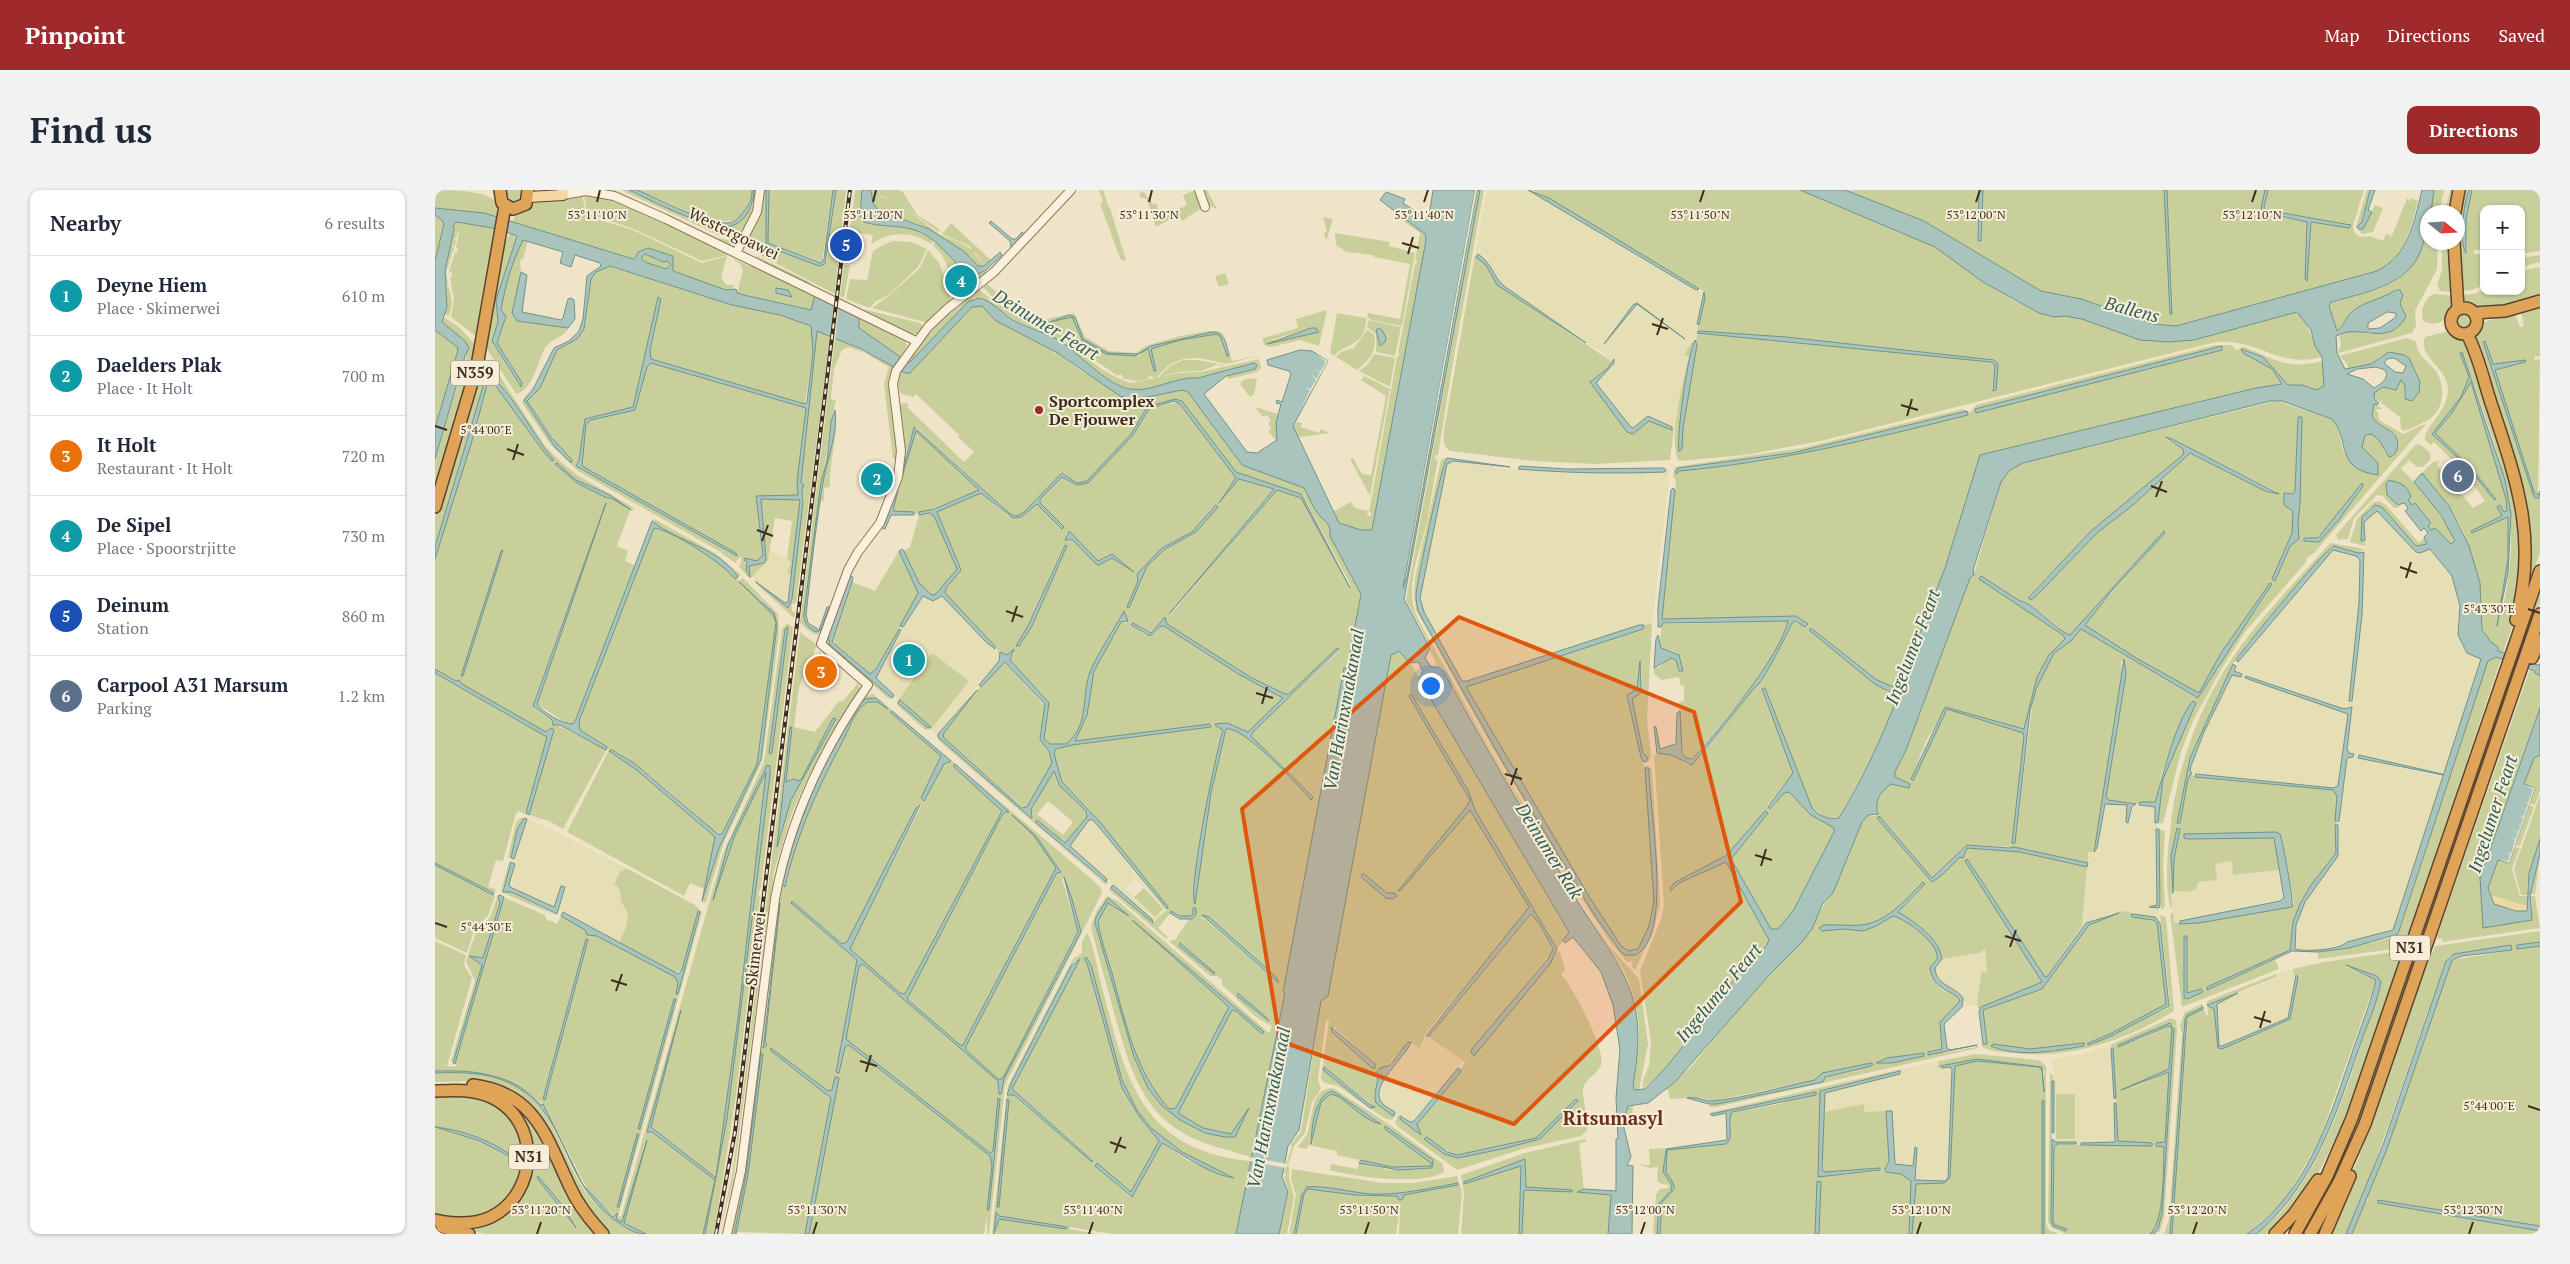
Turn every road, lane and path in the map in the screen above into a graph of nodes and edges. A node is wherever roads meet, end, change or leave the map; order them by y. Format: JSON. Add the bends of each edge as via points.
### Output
{"nodes":[{"id":1,"x":489,"y":190,"type":"edge"},
{"id":2,"x":760,"y":190,"type":"edge"},
{"id":3,"x":1071,"y":190,"type":"edge"},
{"id":4,"x":1199,"y":190,"type":"edge"},
{"id":5,"x":2459,"y":190,"type":"edge"},
{"id":6,"x":562,"y":192,"type":"edge"},
{"id":7,"x":528,"y":193,"type":"edge"},
{"id":8,"x":2456,"y":205,"type":"edge"},
{"id":9,"x":506,"y":206,"type":"edge"},
{"id":10,"x":1205,"y":207,"type":"dead end"},
{"id":11,"x":2455,"y":250,"type":"edge"},
{"id":12,"x":736,"y":253,"type":"junction"},
{"id":13,"x":2540,"y":301,"type":"edge"},
{"id":14,"x":2458,"y":309,"type":"junction"},
{"id":15,"x":2476,"y":318,"type":"junction"},
{"id":16,"x":2467,"y":334,"type":"junction"},
{"id":17,"x":916,"y":341,"type":"junction"},
{"id":18,"x":435,"y":507,"type":"edge"},
{"id":19,"x":2540,"y":571,"type":"edge"},
{"id":20,"x":2540,"y":614,"type":"edge"},
{"id":21,"x":2540,"y":640,"type":"edge"},
{"id":22,"x":2507,"y":658,"type":"junction"},
{"id":23,"x":2526,"y":664,"type":"junction"},
{"id":24,"x":435,"y":1085,"type":"edge"},
{"id":25,"x":435,"y":1091,"type":"edge"},
{"id":26,"x":2373,"y":1100,"type":"junction"},
{"id":27,"x":2336,"y":1157,"type":"junction"},
{"id":28,"x":435,"y":1220,"type":"edge"},
{"id":29,"x":435,"y":1226,"type":"edge"},
{"id":30,"x":469,"y":1234,"type":"edge"},
{"id":31,"x":603,"y":1234,"type":"edge"},
{"id":32,"x":727,"y":1234,"type":"edge"},
{"id":33,"x":2275,"y":1234,"type":"edge"},
{"id":34,"x":2295,"y":1234,"type":"edge"},
{"id":35,"x":2310,"y":1234,"type":"edge"},
{"id":36,"x":2325,"y":1234,"type":"edge"}],
"edges":[{"from":1,"to":9,"type":"highway"},
{"from":2,"to":12,"type":"street","via":[[757,212]]},
{"from":3,"to":17,"type":"street","via":[[994,272],[957,301]]},
{"from":4,"to":10,"type":"street"},
{"from":5,"to":8,"type":"highway"},
{"from":6,"to":7,"type":"main road","name":"Westergoawei"},
{"from":6,"to":12,"type":"street","name":"Westergoawei","via":[[586,191],[615,196]]},
{"from":7,"to":9,"type":"highway","via":[[526,204]]},
{"from":9,"to":18,"type":"highway","number":"N359","via":[[477,366]]},
{"from":11,"to":14,"type":"highway"},
{"from":12,"to":17,"type":"street","name":"Westergoawei"},
{"from":13,"to":15,"type":"highway"},
{"from":14,"to":15,"type":"highway","via":[[2465,308]]},
{"from":14,"to":16,"type":"highway","via":[[2452,316],[2451,325],[2457,332]]},
{"from":15,"to":16,"type":"highway","via":[[2475,329]]},
{"from":16,"to":22,"type":"highway","number":"N31","via":[[2515,476],[2524,518],[2524,584]]},
{"from":17,"to":32,"type":"street","name":"Skimerwei","via":[[895,371],[892,381],[901,451],[898,477],[880,522],[850,566],[821,644],[868,685],[850,710],[811,786],[791,834],[780,874],[741,1171]]},
{"from":19,"to":22,"type":"highway","number":"N31"},
{"from":20,"to":23,"type":"highway","number":"N31"},
{"from":21,"to":23,"type":"highway","number":"N31"},
{"from":22,"to":27,"type":"highway","number":"N31","via":[[2485,717],[2483,738]]},
{"from":23,"to":26,"type":"highway","number":"N31","via":[[2521,684],[2511,697]]},
{"from":24,"to":31,"type":"highway","number":"N31","via":[[481,1086],[502,1092],[521,1103],[542,1128],[570,1188]]},
{"from":25,"to":28,"type":"highway","number":"N31","via":[[469,1091],[499,1102],[521,1125],[529,1156],[520,1189],[498,1213],[480,1221]]},
{"from":26,"to":35,"type":"highway","number":"N31","via":[[2352,1155]]},
{"from":26,"to":36,"type":"highway","number":"N31","via":[[2352,1172]]},
{"from":27,"to":33,"type":"highway","number":"N31"},
{"from":27,"to":34,"type":"highway","number":"N31"},
{"from":29,"to":30,"type":"highway"}]}
